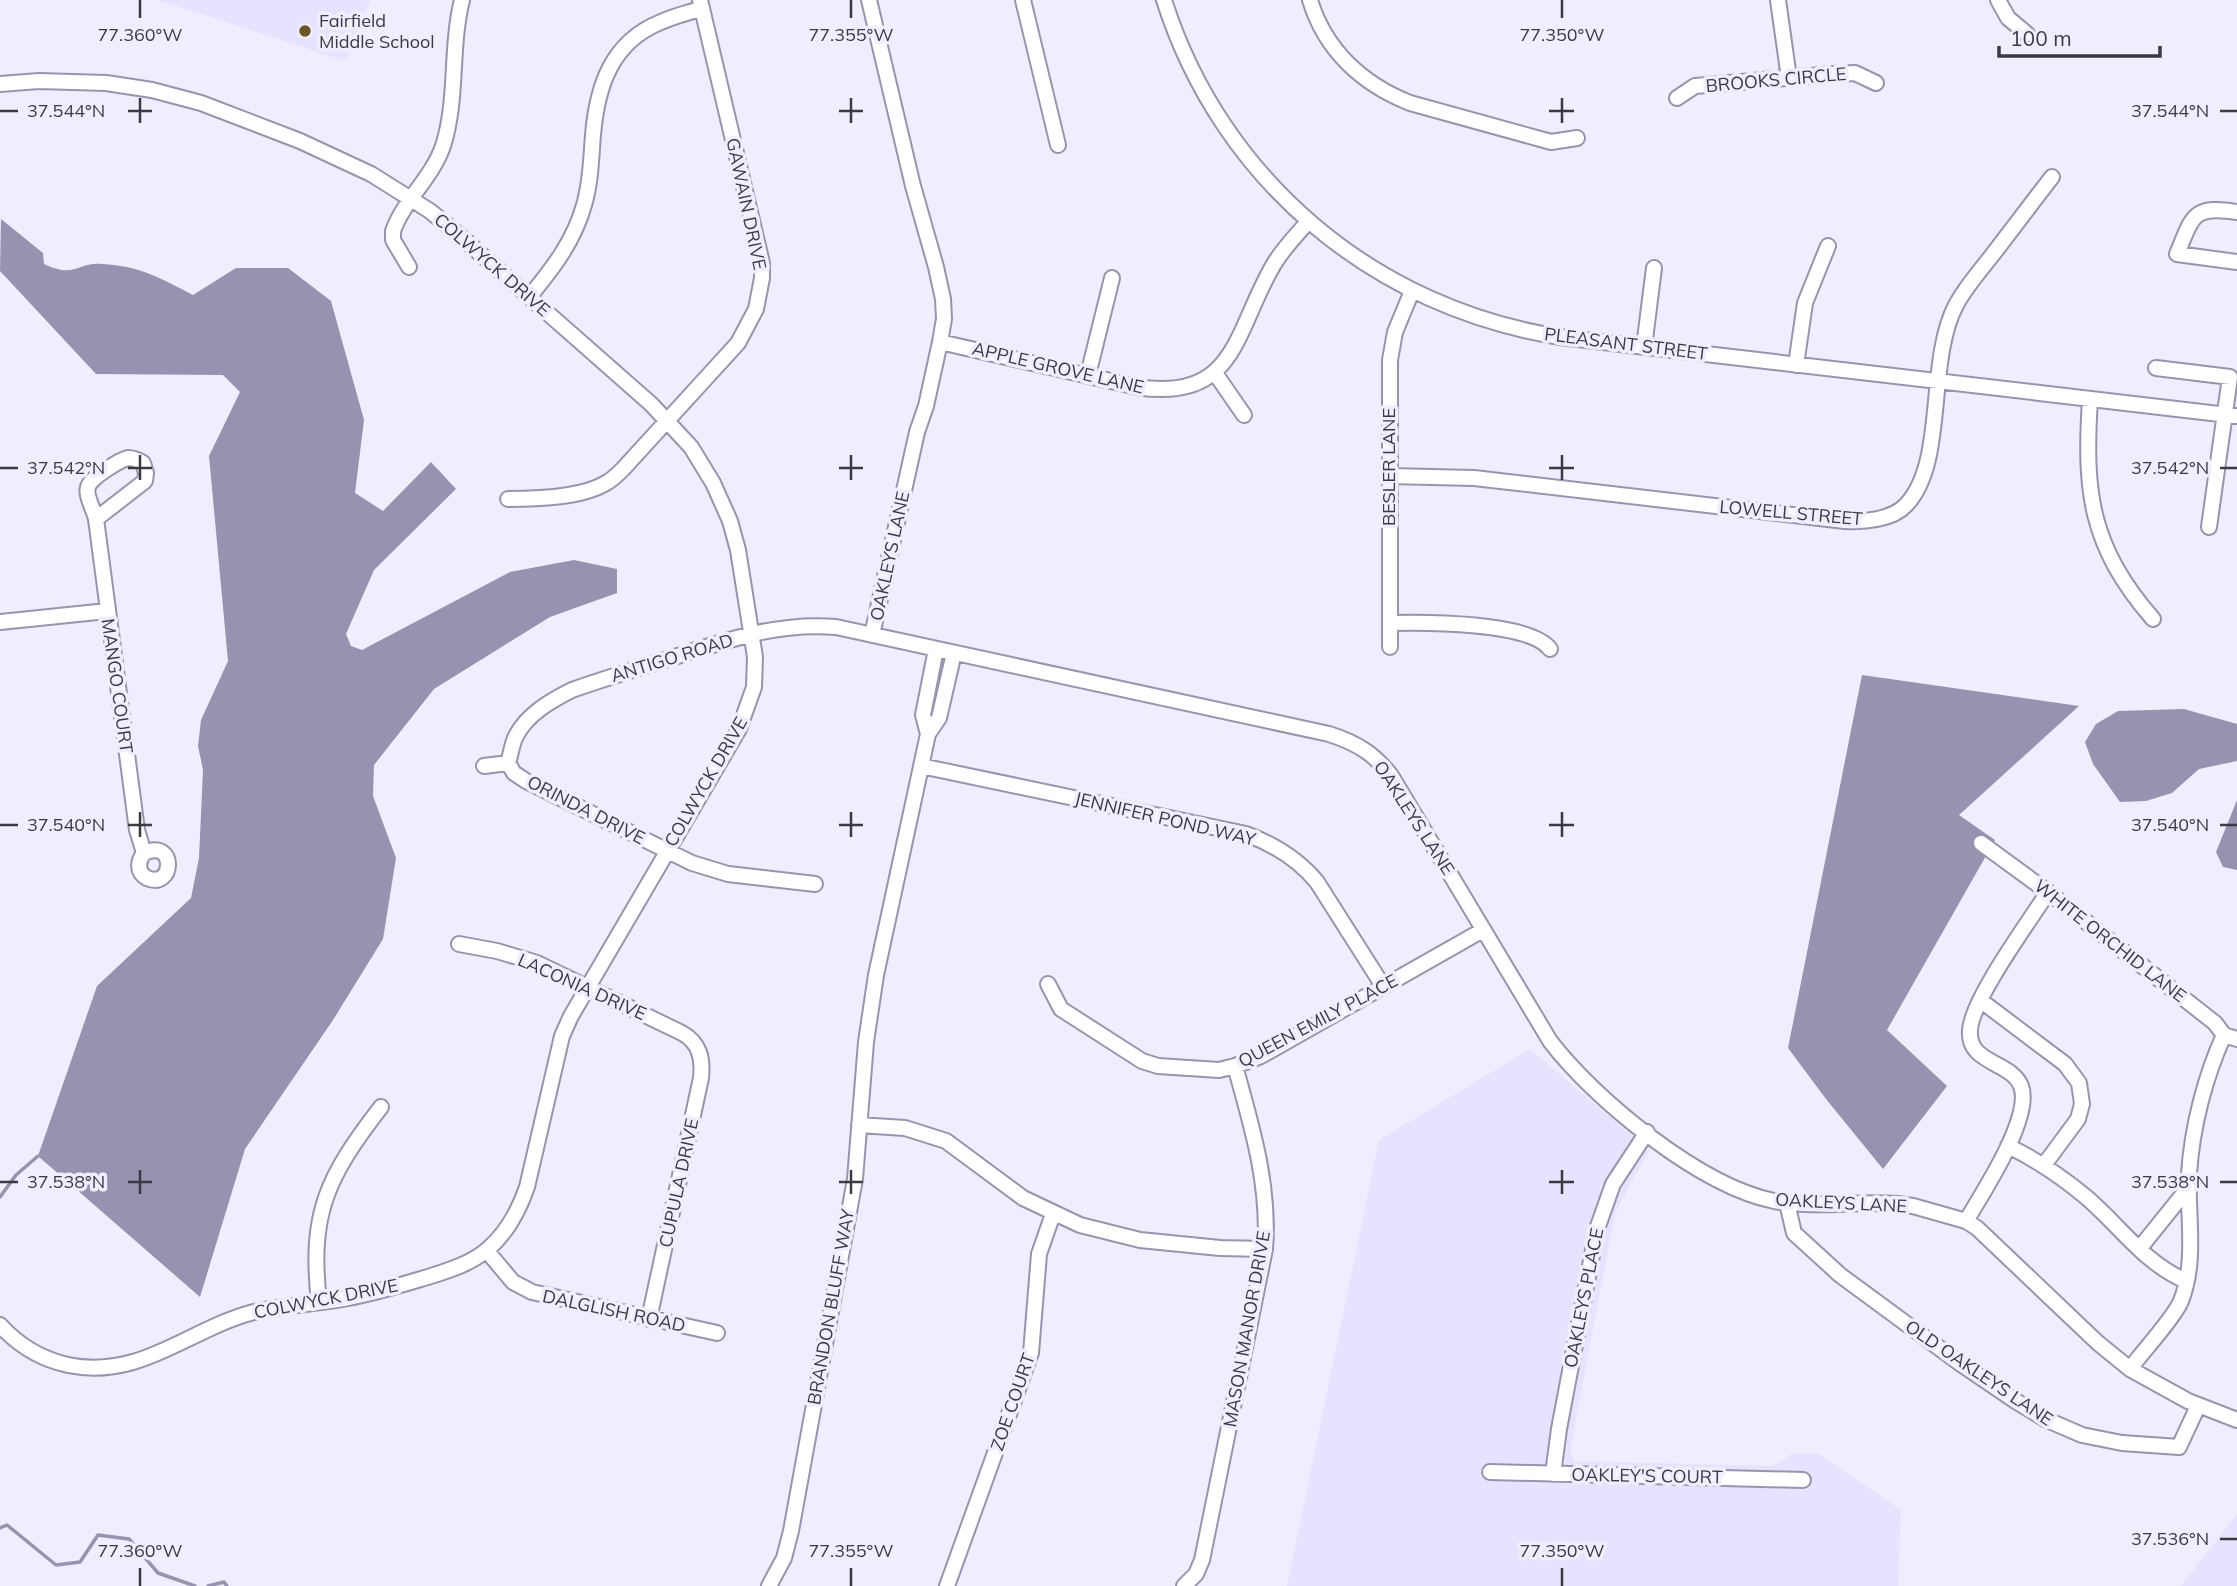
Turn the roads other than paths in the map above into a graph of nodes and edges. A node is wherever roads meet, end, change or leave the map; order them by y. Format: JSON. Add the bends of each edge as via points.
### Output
{"nodes":[{"id":1,"x":462,"y":0,"type":"edge"},
{"id":2,"x":869,"y":0,"type":"edge"},
{"id":3,"x":1023,"y":0,"type":"edge"},
{"id":4,"x":1164,"y":0,"type":"edge"},
{"id":5,"x":1310,"y":0,"type":"edge"},
{"id":6,"x":1778,"y":0,"type":"edge"},
{"id":7,"x":1998,"y":0,"type":"edge"},
{"id":8,"x":701,"y":4,"type":"edge"},
{"id":9,"x":2027,"y":34,"type":"dead end"},
{"id":10,"x":1789,"y":78,"type":"junction"},
{"id":11,"x":1876,"y":83,"type":"dead end"},
{"id":12,"x":0,"y":84,"type":"edge"},
{"id":13,"x":1677,"y":98,"type":"dead end"},
{"id":14,"x":1577,"y":138,"type":"dead end"},
{"id":15,"x":1058,"y":145,"type":"dead end"},
{"id":16,"x":2052,"y":177,"type":"dead end"},
{"id":17,"x":412,"y":200,"type":"junction"},
{"id":18,"x":2237,"y":212,"type":"edge"},
{"id":19,"x":1308,"y":222,"type":"junction"},
{"id":20,"x":1828,"y":246,"type":"dead end"},
{"id":21,"x":2237,"y":262,"type":"edge"},
{"id":22,"x":409,"y":267,"type":"dead end"},
{"id":23,"x":1654,"y":268,"type":"dead end"},
{"id":24,"x":1112,"y":278,"type":"dead end"},
{"id":25,"x":1412,"y":291,"type":"junction"},
{"id":26,"x":530,"y":296,"type":"junction"},
{"id":27,"x":940,"y":342,"type":"junction"},
{"id":28,"x":1644,"y":347,"type":"junction"},
{"id":29,"x":1796,"y":365,"type":"junction"},
{"id":30,"x":2156,"y":368,"type":"dead end"},
{"id":31,"x":1214,"y":373,"type":"junction"},
{"id":32,"x":1088,"y":375,"type":"junction"},
{"id":33,"x":1937,"y":381,"type":"junction"},
{"id":34,"x":2090,"y":400,"type":"junction"},
{"id":35,"x":1244,"y":415,"type":"dead end"},
{"id":36,"x":2231,"y":416,"type":"edge"},
{"id":37,"x":667,"y":421,"type":"junction"},
{"id":38,"x":1389,"y":475,"type":"junction"},
{"id":39,"x":508,"y":499,"type":"dead end"},
{"id":40,"x":96,"y":519,"type":"junction"},
{"id":41,"x":2210,"y":527,"type":"dead end"},
{"id":42,"x":107,"y":611,"type":"junction"},
{"id":43,"x":2153,"y":620,"type":"dead end"},
{"id":44,"x":0,"y":622,"type":"edge"},
{"id":45,"x":1390,"y":623,"type":"junction"},
{"id":46,"x":752,"y":634,"type":"junction"},
{"id":47,"x":873,"y":635,"type":"junction"},
{"id":48,"x":1390,"y":647,"type":"dead end"},
{"id":49,"x":936,"y":649,"type":"junction"},
{"id":50,"x":1550,"y":649,"type":"dead end"},
{"id":51,"x":954,"y":653,"type":"junction"},
{"id":52,"x":928,"y":734,"type":"junction"},
{"id":53,"x":508,"y":763,"type":"junction"},
{"id":54,"x":484,"y":766,"type":"dead end"},
{"id":55,"x":921,"y":766,"type":"junction"},
{"id":56,"x":1982,"y":843,"type":"dead end"},
{"id":57,"x":667,"y":851,"type":"junction"},
{"id":58,"x":144,"y":853,"type":"dead end"},
{"id":59,"x":815,"y":884,"type":"dead end"},
{"id":60,"x":2048,"y":892,"type":"junction"},
{"id":61,"x":1483,"y":930,"type":"junction"},
{"id":62,"x":459,"y":944,"type":"dead end"},
{"id":63,"x":1048,"y":984,"type":"dead end"},
{"id":64,"x":1383,"y":986,"type":"junction"},
{"id":65,"x":587,"y":987,"type":"junction"},
{"id":66,"x":1980,"y":1000,"type":"junction"},
{"id":67,"x":2230,"y":1037,"type":"edge"},
{"id":68,"x":697,"y":1047,"type":"joint"},
{"id":69,"x":1235,"y":1066,"type":"junction"},
{"id":70,"x":381,"y":1107,"type":"dead end"},
{"id":71,"x":859,"y":1125,"type":"junction"},
{"id":72,"x":1647,"y":1132,"type":"junction"},
{"id":73,"x":2008,"y":1146,"type":"junction"},
{"id":74,"x":2044,"y":1165,"type":"junction"},
{"id":75,"x":2189,"y":1187,"type":"junction"},
{"id":76,"x":1787,"y":1203,"type":"junction"},
{"id":77,"x":1053,"y":1214,"type":"junction"},
{"id":78,"x":1966,"y":1222,"type":"junction"},
{"id":79,"x":1265,"y":1249,"type":"junction"},
{"id":80,"x":2139,"y":1249,"type":"junction"},
{"id":81,"x":486,"y":1251,"type":"junction"},
{"id":82,"x":2186,"y":1280,"type":"junction"},
{"id":83,"x":319,"y":1302,"type":"junction"},
{"id":84,"x":649,"y":1319,"type":"junction"},
{"id":85,"x":0,"y":1325,"type":"edge"},
{"id":86,"x":717,"y":1333,"type":"dead end"},
{"id":87,"x":2130,"y":1369,"type":"junction"},
{"id":88,"x":2198,"y":1406,"type":"junction"},
{"id":89,"x":2237,"y":1420,"type":"edge"},
{"id":90,"x":1490,"y":1472,"type":"dead end"},
{"id":91,"x":1553,"y":1474,"type":"junction"},
{"id":92,"x":1803,"y":1480,"type":"dead end"},
{"id":93,"x":769,"y":1586,"type":"edge"},
{"id":94,"x":947,"y":1586,"type":"edge"},
{"id":95,"x":1184,"y":1586,"type":"edge"}],
"edges":[{"from":1,"to":17,"type":"street","via":[[447,130],[433,168]]},
{"from":2,"to":27,"type":"street","name":"OAKLEYS LANE","via":[[941,286],[944,319]]},
{"from":3,"to":15,"type":"street"},
{"from":4,"to":19,"type":"street","name":"PLEASANT STREET","via":[[1183,51],[1213,108],[1269,183]]},
{"from":5,"to":14,"type":"street","via":[[1340,56],[1390,95],[1551,142]]},
{"from":6,"to":10,"type":"street"},
{"from":7,"to":9,"type":"street","via":[[2008,18]]},
{"from":8,"to":26,"type":"street","via":[[649,28],[623,49],[607,72],[597,99],[590,177],[578,225],[557,263]]},
{"from":8,"to":37,"type":"street","name":"GAWAIN DRIVE","via":[[759,246],[762,278],[756,309],[738,343]]},
{"from":10,"to":11,"type":"street","name":"BROOKS CIRCLE","via":[[1855,74]]},
{"from":10,"to":13,"type":"street","name":"BROOKS CIRCLE","via":[[1695,86]]},
{"from":12,"to":17,"type":"street","name":"COLWYCK DRIVE","via":[[106,83],[181,97],[332,154]]},
{"from":16,"to":33,"type":"street","name":"LOWELL STREET","via":[[1956,305],[1941,345]]},
{"from":17,"to":22,"type":"street","via":[[395,225],[393,240]]},
{"from":17,"to":26,"type":"street","name":"COLWYCK DRIVE"},
{"from":18,"to":21,"type":"street","via":[[2204,210],[2192,218],[2177,254]]},
{"from":19,"to":25,"type":"street","name":"PLEASANT STREET"},
{"from":19,"to":31,"type":"street","name":"APPLE GROVE LANE","via":[[1274,264],[1232,351]]},
{"from":20,"to":29,"type":"street","via":[[1805,303]]},
{"from":23,"to":28,"type":"street"},
{"from":24,"to":32,"type":"street"},
{"from":25,"to":28,"type":"street","name":"PLEASANT STREET","via":[[1474,317],[1521,330]]},
{"from":25,"to":38,"type":"street","name":"BESLER LANE","via":[[1395,332],[1390,360]]},
{"from":26,"to":37,"type":"street","name":"COLWYCK DRIVE"},
{"from":27,"to":32,"type":"street","name":"APPLE GROVE LANE"},
{"from":27,"to":47,"type":"street","name":"OAKLEYS LANE"},
{"from":28,"to":29,"type":"street","name":"PLEASANT STREET"},
{"from":29,"to":33,"type":"street","name":"PLEASANT STREET"},
{"from":30,"to":36,"type":"street","via":[[2230,377]]},
{"from":31,"to":32,"type":"street","name":"APPLE GROVE LANE","via":[[1182,388],[1159,390]]},
{"from":31,"to":35,"type":"street"},
{"from":33,"to":34,"type":"street","name":"PLEASANT STREET"},
{"from":33,"to":38,"type":"street","name":"LOWELL STREET","via":[[1929,452],[1919,486],[1905,507],[1862,522],[1474,478]]},
{"from":34,"to":36,"type":"street","name":"PLEASANT STREET"},
{"from":34,"to":43,"type":"street","via":[[2087,473],[2098,528],[2124,582]]},
{"from":36,"to":41,"type":"street"},
{"from":37,"to":39,"type":"street","name":"GAWAIN DRIVE","via":[[608,483],[541,499]]},
{"from":37,"to":46,"type":"street","name":"COLWYCK DRIVE","via":[[702,464],[730,521]]},
{"from":38,"to":45,"type":"street","name":"BESLER LANE"},
{"from":40,"to":40,"type":"street","name":"MANGO COURT","via":[[145,481],[143,463],[126,458],[92,481],[88,494]]},
{"from":40,"to":42,"type":"street","name":"MANGO COURT"},
{"from":42,"to":44,"type":"street"},
{"from":42,"to":58,"type":"street","name":"MANGO COURT","via":[[136,830]]},
{"from":45,"to":48,"type":"street","name":"BESLER LANE"},
{"from":45,"to":50,"type":"street","via":[[1513,631],[1543,641]]},
{"from":46,"to":47,"type":"street","name":"ANTIGO ROAD","via":[[811,625]]},
{"from":46,"to":53,"type":"street","name":"ANTIGO ROAD","via":[[554,699],[516,736]]},
{"from":46,"to":57,"type":"street","name":"COLWYCK DRIVE","via":[[756,666],[748,710]]},
{"from":47,"to":49,"type":"street","name":"OAKLEYS LANE"},
{"from":49,"to":51,"type":"street","name":"OAKLEYS LANE"},
{"from":49,"to":52,"type":"street","name":"BRANDON BLUFF WAY","via":[[923,715]]},
{"from":51,"to":52,"type":"street","name":"BRANDON BLUFF WAY","via":[[939,718]]},
{"from":51,"to":61,"type":"street","name":"OAKLEYS LANE","via":[[1351,741],[1374,755],[1392,777]]},
{"from":52,"to":55,"type":"street","name":"BRANDON BLUFF WAY"},
{"from":53,"to":54,"type":"street","name":"ORINDA DRIVE"},
{"from":53,"to":57,"type":"street","name":"ORINDA DRIVE","via":[[526,781]]},
{"from":55,"to":64,"type":"street","name":"JENNIFER POND WAY","via":[[1261,839],[1290,856],[1317,882]]},
{"from":55,"to":71,"type":"street","name":"BRANDON BLUFF WAY","via":[[876,975]]},
{"from":56,"to":60,"type":"street","name":"WHITE ORCHID LANE"},
{"from":57,"to":59,"type":"street","name":"ORINDA DRIVE","via":[[710,870]]},
{"from":57,"to":65,"type":"street","name":"COLWYCK DRIVE"},
{"from":60,"to":66,"type":"street"},
{"from":60,"to":67,"type":"street","name":"WHITE ORCHID LANE"},
{"from":61,"to":64,"type":"street","name":"QUEEN EMILY PLACE"},
{"from":61,"to":72,"type":"street","name":"OAKLEYS LANE","via":[[1564,1060],[1591,1089]]},
{"from":62,"to":65,"type":"street","name":"LACONIA DRIVE","via":[[519,957]]},
{"from":63,"to":69,"type":"street","name":"QUEEN EMILY PLACE","via":[[1061,1009],[1142,1061],[1191,1069]]},
{"from":64,"to":69,"type":"street","name":"QUEEN EMILY PLACE","via":[[1261,1056]]},
{"from":65,"to":68,"type":"street","name":"LACONIA DRIVE","via":[[682,1033]]},
{"from":65,"to":81,"type":"street","name":"COLWYCK DRIVE","via":[[562,1036],[519,1210]]},
{"from":66,"to":73,"type":"street","via":[[1969,1031],[1973,1046],[2013,1075],[2023,1093]]},
{"from":66,"to":74,"type":"street","via":[[2065,1064],[2079,1083],[2082,1104],[2078,1119]]},
{"from":67,"to":75,"type":"street","via":[[2209,1068]]},
{"from":68,"to":84,"type":"street","name":"CUPULA DRIVE","via":[[703,1063],[701,1078]]},
{"from":69,"to":79,"type":"street","name":"MASON MANOR DRIVE","via":[[1265,1193]]},
{"from":70,"to":83,"type":"street","via":[[340,1166],[324,1199],[315,1252]]},
{"from":71,"to":77,"type":"street","via":[[905,1128],[933,1136]]},
{"from":71,"to":93,"type":"street","name":"BRANDON BLUFF WAY","via":[[855,1179],[791,1531],[784,1558]]},
{"from":72,"to":76,"type":"street","name":"OAKLEYS LANE","via":[[1723,1183]]},
{"from":72,"to":91,"type":"street","name":"OAKLEYS PLACE","via":[[1613,1184],[1597,1230]]},
{"from":73,"to":74,"type":"street"},
{"from":73,"to":78,"type":"street"},
{"from":74,"to":80,"type":"street","via":[[2087,1198]]},
{"from":75,"to":80,"type":"street"},
{"from":75,"to":82,"type":"street","via":[[2191,1254]]},
{"from":76,"to":78,"type":"street","name":"OAKLEYS LANE","via":[[1898,1204]]},
{"from":76,"to":88,"type":"street","name":"OLD OAKLEYS LANE","via":[[1794,1233],[1840,1275],[1961,1364],[2056,1424],[2101,1440],[2179,1447]]},
{"from":77,"to":79,"type":"street","via":[[1140,1240]]},
{"from":77,"to":94,"type":"street","name":"ZOE COURT","via":[[1038,1254],[1031,1353]]},
{"from":78,"to":87,"type":"street","name":"OAKLEYS LANE"},
{"from":79,"to":95,"type":"street","name":"MASON MANOR DRIVE","via":[[1202,1560]]},
{"from":80,"to":82,"type":"street","via":[[2166,1272]]},
{"from":81,"to":83,"type":"street","name":"COLWYCK DRIVE","via":[[450,1270],[409,1283]]},
{"from":81,"to":84,"type":"street","name":"DALGLISH ROAD","via":[[513,1282],[532,1293]]},
{"from":82,"to":87,"type":"street","via":[[2178,1307]]},
{"from":83,"to":85,"type":"street","name":"COLWYCK DRIVE","via":[[251,1313],[135,1363],[99,1368],[43,1357],[10,1337]]},
{"from":84,"to":86,"type":"street","name":"DALGLISH ROAD"},
{"from":87,"to":88,"type":"street","name":"OAKLEYS LANE"},
{"from":88,"to":89,"type":"street","name":"OAKLEYS LANE"},
{"from":90,"to":91,"type":"street","name":"OAKLEY'S COURT"},
{"from":91,"to":92,"type":"street","name":"OAKLEY'S COURT"}]}
